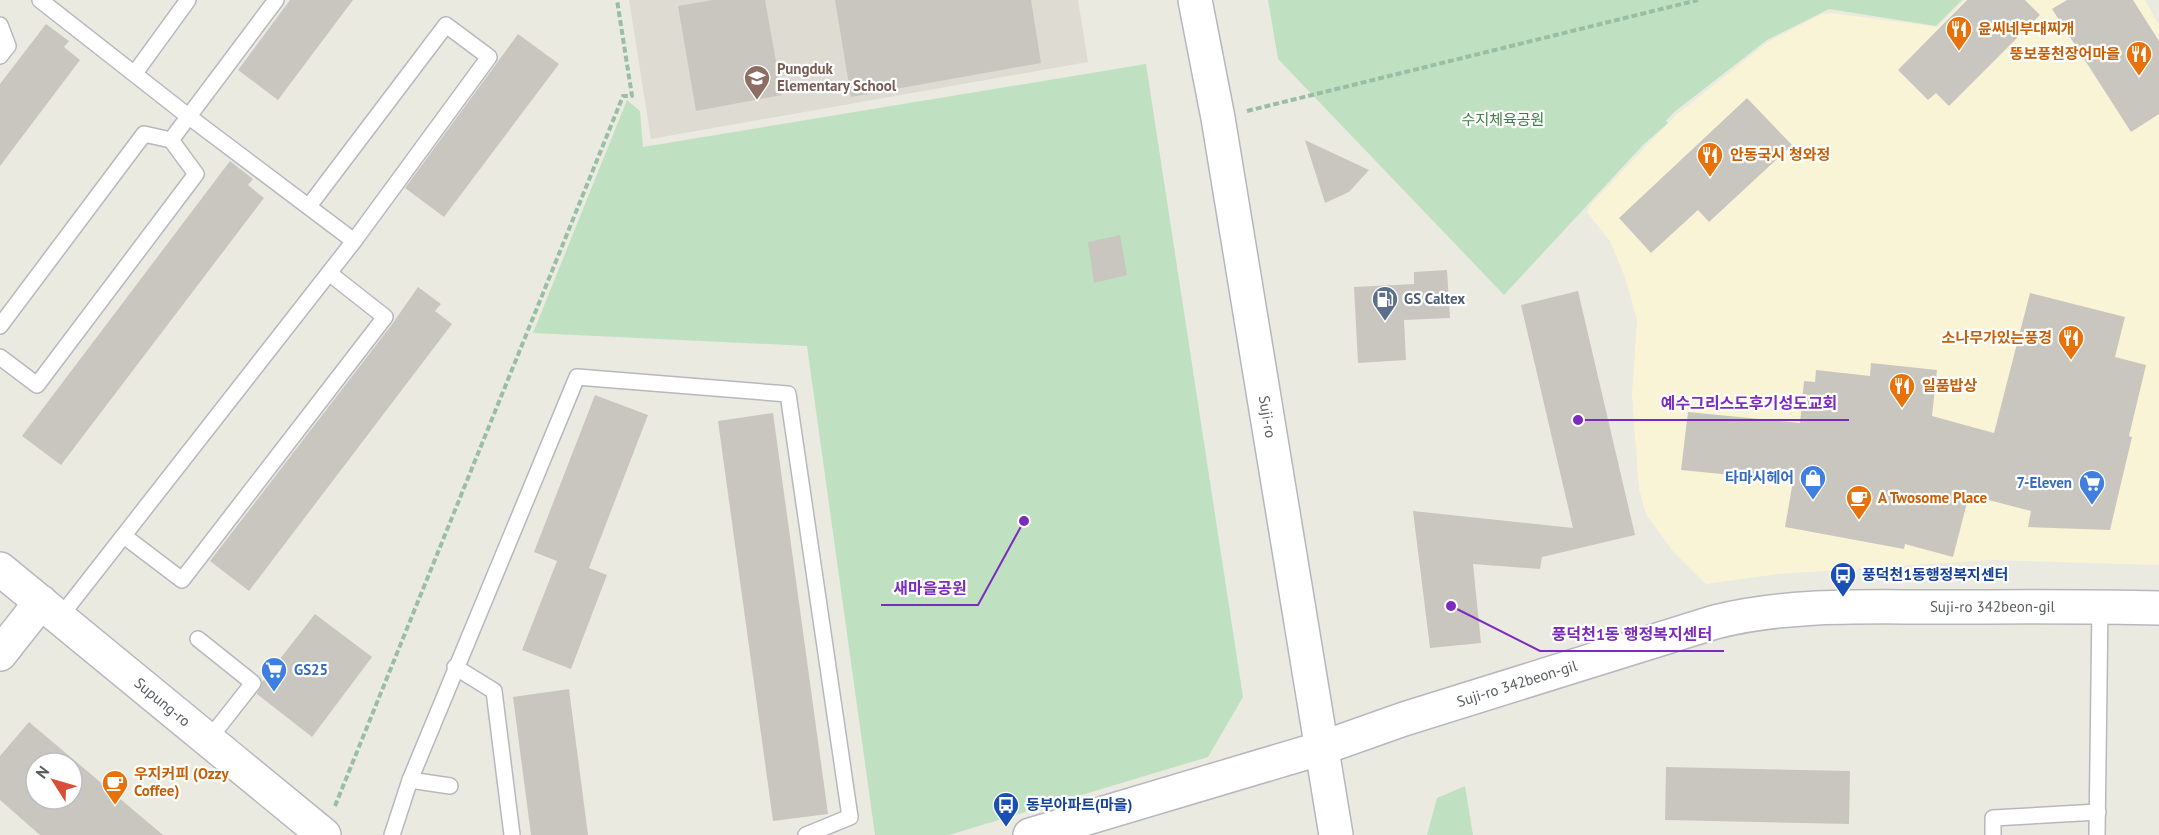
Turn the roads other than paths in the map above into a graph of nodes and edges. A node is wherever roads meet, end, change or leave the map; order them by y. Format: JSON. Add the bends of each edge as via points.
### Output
{"nodes":[{"id":1,"x":40,"y":0,"type":"edge"},
{"id":2,"x":188,"y":0,"type":"edge"},
{"id":3,"x":276,"y":0,"type":"edge"},
{"id":4,"x":1195,"y":0,"type":"edge"},
{"id":5,"x":0,"y":25,"type":"edge"},
{"id":6,"x":0,"y":56,"type":"edge"},
{"id":7,"x":135,"y":73,"type":"junction"},
{"id":8,"x":188,"y":116,"type":"junction"},
{"id":9,"x":171,"y":140,"type":"junction"},
{"id":10,"x":309,"y":206,"type":"junction"},
{"id":11,"x":354,"y":241,"type":"junction"},
{"id":12,"x":328,"y":273,"type":"junction"},
{"id":13,"x":0,"y":326,"type":"edge"},
{"id":14,"x":0,"y":357,"type":"edge"},
{"id":15,"x":124,"y":536,"type":"junction"},
{"id":16,"x":0,"y":569,"type":"edge"},
{"id":17,"x":2100,"y":606,"type":"junction"},
{"id":18,"x":2159,"y":608,"type":"edge"},
{"id":19,"x":50,"y":609,"type":"junction"},
{"id":20,"x":198,"y":639,"type":"dead end"},
{"id":21,"x":0,"y":654,"type":"edge"},
{"id":22,"x":455,"y":667,"type":"junction"},
{"id":23,"x":208,"y":739,"type":"junction"},
{"id":24,"x":1322,"y":748,"type":"junction"},
{"id":25,"x":410,"y":780,"type":"junction"},
{"id":26,"x":450,"y":786,"type":"dead end"},
{"id":27,"x":2098,"y":812,"type":"junction"},
{"id":28,"x":324,"y":835,"type":"edge"},
{"id":29,"x":392,"y":835,"type":"edge"},
{"id":30,"x":512,"y":835,"type":"edge"},
{"id":31,"x":806,"y":835,"type":"edge"},
{"id":32,"x":1030,"y":835,"type":"edge"},
{"id":33,"x":1336,"y":835,"type":"edge"},
{"id":34,"x":1993,"y":835,"type":"edge"},
{"id":35,"x":2097,"y":835,"type":"edge"}],
"edges":[{"from":1,"to":7,"type":"lane"},
{"from":2,"to":7,"type":"lane"},
{"from":3,"to":8,"type":"lane"},
{"from":4,"to":24,"type":"street","name":"Suji-ro"},
{"from":5,"to":6,"type":"lane","via":[[8,46]]},
{"from":7,"to":8,"type":"lane"},
{"from":8,"to":9,"type":"lane"},
{"from":8,"to":10,"type":"lane"},
{"from":9,"to":13,"type":"lane","via":[[144,134]]},
{"from":9,"to":14,"type":"lane","via":[[196,174],[37,385]]},
{"from":10,"to":11,"type":"lane"},
{"from":10,"to":11,"type":"lane","via":[[446,25],[489,57]]},
{"from":11,"to":12,"type":"lane"},
{"from":12,"to":15,"type":"lane"},
{"from":12,"to":15,"type":"lane","via":[[385,317],[182,580]]},
{"from":15,"to":19,"type":"lane"},
{"from":16,"to":19,"type":"street","name":"Supung-ro"},
{"from":17,"to":18,"type":"street","name":"Suji-ro 342beon-gil"},
{"from":17,"to":24,"type":"street","name":"Suji-ro 342beon-gil","via":[[1858,607],[1779,609],[1748,614],[1404,719]]},
{"from":17,"to":27,"type":"lane"},
{"from":19,"to":21,"type":"street"},
{"from":19,"to":23,"type":"street","name":"Supung-ro"},
{"from":20,"to":23,"type":"lane","via":[[253,683]]},
{"from":22,"to":25,"type":"lane"},
{"from":22,"to":30,"type":"lane","via":[[494,691]]},
{"from":22,"to":31,"type":"lane","via":[[578,377],[788,394],[850,817]]},
{"from":23,"to":28,"type":"street","name":"Supung-ro"},
{"from":24,"to":32,"type":"street","name":"Suji-ro 342beon-gil"},
{"from":24,"to":33,"type":"street","name":"Suji-ro"},
{"from":25,"to":26,"type":"lane"},
{"from":25,"to":29,"type":"lane"},
{"from":27,"to":34,"type":"lane","via":[[1993,818]]},
{"from":27,"to":35,"type":"lane"}]}
